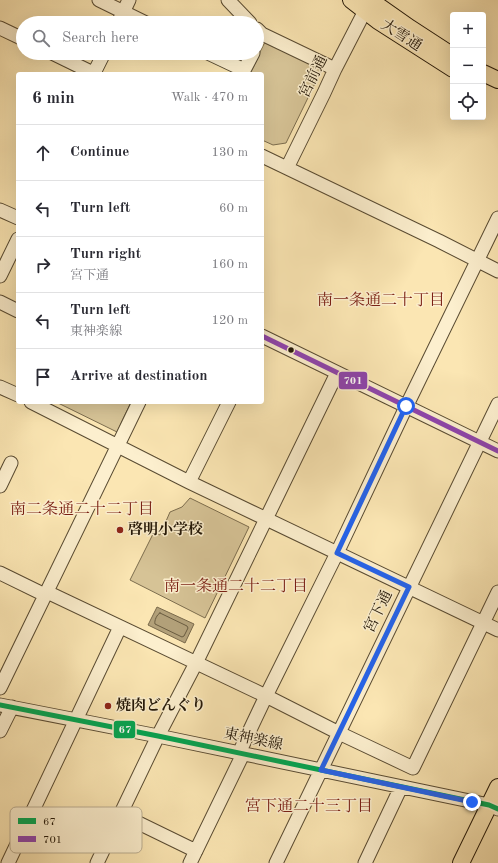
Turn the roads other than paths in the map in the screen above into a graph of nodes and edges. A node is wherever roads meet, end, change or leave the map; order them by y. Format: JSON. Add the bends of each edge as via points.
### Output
{"nodes":[{"id":1,"x":99,"y":0,"type":"edge"},
{"id":2,"x":129,"y":0,"type":"edge"},
{"id":3,"x":228,"y":0,"type":"edge"},
{"id":4,"x":351,"y":0,"type":"edge"},
{"id":5,"x":368,"y":4,"type":"edge"},
{"id":6,"x":119,"y":16,"type":"edge"},
{"id":7,"x":122,"y":16,"type":"edge"},
{"id":8,"x":243,"y":16,"type":"edge"},
{"id":9,"x":0,"y":28,"type":"edge"},
{"id":10,"x":16,"y":36,"type":"edge"},
{"id":11,"x":264,"y":38,"type":"edge"},
{"id":12,"x":450,"y":54,"type":"edge"},
{"id":13,"x":66,"y":60,"type":"edge"},
{"id":14,"x":101,"y":60,"type":"edge"},
{"id":15,"x":221,"y":60,"type":"edge"},
{"id":16,"x":249,"y":60,"type":"edge"},
{"id":17,"x":450,"y":67,"type":"edge"},
{"id":18,"x":335,"y":69,"type":"junction"},
{"id":19,"x":90,"y":72,"type":"edge"},
{"id":20,"x":95,"y":72,"type":"edge"},
{"id":21,"x":243,"y":72,"type":"edge"},
{"id":22,"x":486,"y":74,"type":"edge"},
{"id":23,"x":498,"y":80,"type":"edge"},
{"id":24,"x":486,"y":86,"type":"edge"},
{"id":25,"x":498,"y":92,"type":"edge"},
{"id":26,"x":264,"y":157,"type":"edge"},
{"id":27,"x":287,"y":168,"type":"junction"},
{"id":28,"x":0,"y":210,"type":"edge"},
{"id":29,"x":16,"y":217,"type":"edge"},
{"id":30,"x":498,"y":218,"type":"edge"},
{"id":31,"x":16,"y":243,"type":"edge"},
{"id":32,"x":477,"y":260,"type":"junction"},
{"id":33,"x":498,"y":271,"type":"edge"},
{"id":34,"x":0,"y":276,"type":"edge"},
{"id":35,"x":0,"y":302,"type":"edge"},
{"id":36,"x":16,"y":310,"type":"edge"},
{"id":37,"x":264,"y":337,"type":"edge"},
{"id":38,"x":337,"y":373,"type":"junction"},
{"id":39,"x":0,"y":386,"type":"edge"},
{"id":40,"x":16,"y":394,"type":"edge"},
{"id":41,"x":35,"y":404,"type":"edge"},
{"id":42,"x":138,"y":404,"type":"edge"},
{"id":43,"x":228,"y":404,"type":"edge"},
{"id":44,"x":498,"y":404,"type":"edge"},
{"id":45,"x":406,"y":406,"type":"junction"},
{"id":46,"x":480,"y":442,"type":"junction"},
{"id":47,"x":118,"y":445,"type":"junction"},
{"id":48,"x":498,"y":451,"type":"edge"},
{"id":49,"x":11,"y":463,"type":"dead end"},
{"id":50,"x":189,"y":482,"type":"junction"},
{"id":51,"x":0,"y":486,"type":"edge"},
{"id":52,"x":266,"y":519,"type":"junction"},
{"id":53,"x":337,"y":553,"type":"junction"},
{"id":54,"x":0,"y":573,"type":"edge"},
{"id":55,"x":409,"y":587,"type":"junction"},
{"id":56,"x":498,"y":592,"type":"edge"},
{"id":57,"x":46,"y":594,"type":"junction"},
{"id":58,"x":483,"y":623,"type":"junction"},
{"id":59,"x":120,"y":627,"type":"junction"},
{"id":60,"x":498,"y":630,"type":"edge"},
{"id":61,"x":196,"y":663,"type":"junction"},
{"id":62,"x":0,"y":688,"type":"edge"},
{"id":63,"x":266,"y":696,"type":"junction"},
{"id":64,"x":6,"y":706,"type":"edge"},
{"id":65,"x":77,"y":720,"type":"junction"},
{"id":66,"x":0,"y":731,"type":"edge"},
{"id":67,"x":338,"y":733,"type":"junction"},
{"id":68,"x":158,"y":736,"type":"junction"},
{"id":69,"x":241,"y":753,"type":"junction"},
{"id":70,"x":321,"y":770,"type":"junction"},
{"id":71,"x":401,"y":787,"type":"junction"},
{"id":72,"x":498,"y":787,"type":"edge"},
{"id":73,"x":35,"y":807,"type":"edge"},
{"id":74,"x":123,"y":807,"type":"edge"},
{"id":75,"x":494,"y":807,"type":"edge"},
{"id":76,"x":142,"y":827,"type":"edge"},
{"id":77,"x":13,"y":853,"type":"edge"},
{"id":78,"x":102,"y":853,"type":"edge"},
{"id":79,"x":193,"y":857,"type":"edge"},
{"id":80,"x":8,"y":863,"type":"edge"},
{"id":81,"x":97,"y":863,"type":"edge"},
{"id":82,"x":276,"y":863,"type":"edge"},
{"id":83,"x":365,"y":863,"type":"edge"},
{"id":84,"x":461,"y":863,"type":"edge"}],
"edges":[{"from":1,"to":6,"type":"street"},
{"from":2,"to":7,"type":"street"},
{"from":3,"to":8,"type":"street"},
{"from":4,"to":5,"type":"main road","name":"大雪通"},
{"from":5,"to":12,"type":"main road","name":"大雪通"},
{"from":5,"to":17,"type":"main road","name":"大雪通","via":[[408,41]]},
{"from":5,"to":18,"type":"street","name":"宮前通"},
{"from":9,"to":10,"type":"street"},
{"from":11,"to":18,"type":"street"},
{"from":13,"to":19,"type":"street"},
{"from":14,"to":20,"type":"street"},
{"from":15,"to":21,"type":"street"},
{"from":16,"to":21,"type":"street"},
{"from":18,"to":27,"type":"street","name":"宮前通"},
{"from":22,"to":23,"type":"main road"},
{"from":24,"to":25,"type":"main road"},
{"from":26,"to":27,"type":"street"},
{"from":27,"to":32,"type":"street"},
{"from":28,"to":29,"type":"street"},
{"from":30,"to":32,"type":"street"},
{"from":31,"to":34,"type":"street"},
{"from":32,"to":33,"type":"street"},
{"from":32,"to":45,"type":"street"},
{"from":35,"to":36,"type":"street"},
{"from":37,"to":38,"type":"street"},
{"from":38,"to":45,"type":"street"},
{"from":38,"to":52,"type":"street"},
{"from":39,"to":40,"type":"street"},
{"from":41,"to":47,"type":"street"},
{"from":42,"to":47,"type":"street"},
{"from":43,"to":50,"type":"street"},
{"from":44,"to":46,"type":"street","name":"宮下通"},
{"from":45,"to":46,"type":"street"},
{"from":45,"to":53,"type":"street"},
{"from":46,"to":48,"type":"street"},
{"from":46,"to":55,"type":"street","name":"宮下通"},
{"from":47,"to":50,"type":"street"},
{"from":47,"to":57,"type":"street"},
{"from":49,"to":51,"type":"street"},
{"from":50,"to":52,"type":"street"},
{"from":52,"to":53,"type":"street"},
{"from":52,"to":61,"type":"street"},
{"from":53,"to":55,"type":"street"},
{"from":53,"to":63,"type":"street"},
{"from":54,"to":57,"type":"street"},
{"from":55,"to":58,"type":"street"},
{"from":55,"to":67,"type":"street","name":"宮下通"},
{"from":56,"to":58,"type":"street"},
{"from":57,"to":59,"type":"street"},
{"from":57,"to":62,"type":"street"},
{"from":58,"to":60,"type":"street"},
{"from":58,"to":67,"type":"street","via":[[413,768]]},
{"from":59,"to":61,"type":"street"},
{"from":59,"to":65,"type":"street"},
{"from":61,"to":63,"type":"street"},
{"from":61,"to":68,"type":"street"},
{"from":63,"to":67,"type":"street"},
{"from":63,"to":69,"type":"street"},
{"from":64,"to":65,"type":"street","name":"東神楽線"},
{"from":64,"to":66,"type":"street"},
{"from":65,"to":68,"type":"street","name":"東神楽線"},
{"from":65,"to":73,"type":"street"},
{"from":67,"to":70,"type":"street","name":"宮下通"},
{"from":68,"to":69,"type":"street","name":"東神楽線"},
{"from":68,"to":74,"type":"street"},
{"from":69,"to":70,"type":"street","name":"東神楽線"},
{"from":69,"to":79,"type":"street"},
{"from":70,"to":71,"type":"street","name":"東神楽線"},
{"from":70,"to":82,"type":"street","name":"宮下通"},
{"from":71,"to":75,"type":"street","name":"東神楽線"},
{"from":71,"to":83,"type":"street"},
{"from":72,"to":75,"type":"main road"},
{"from":75,"to":84,"type":"main road"},
{"from":76,"to":79,"type":"street"},
{"from":77,"to":80,"type":"street"},
{"from":78,"to":81,"type":"street"}]}
